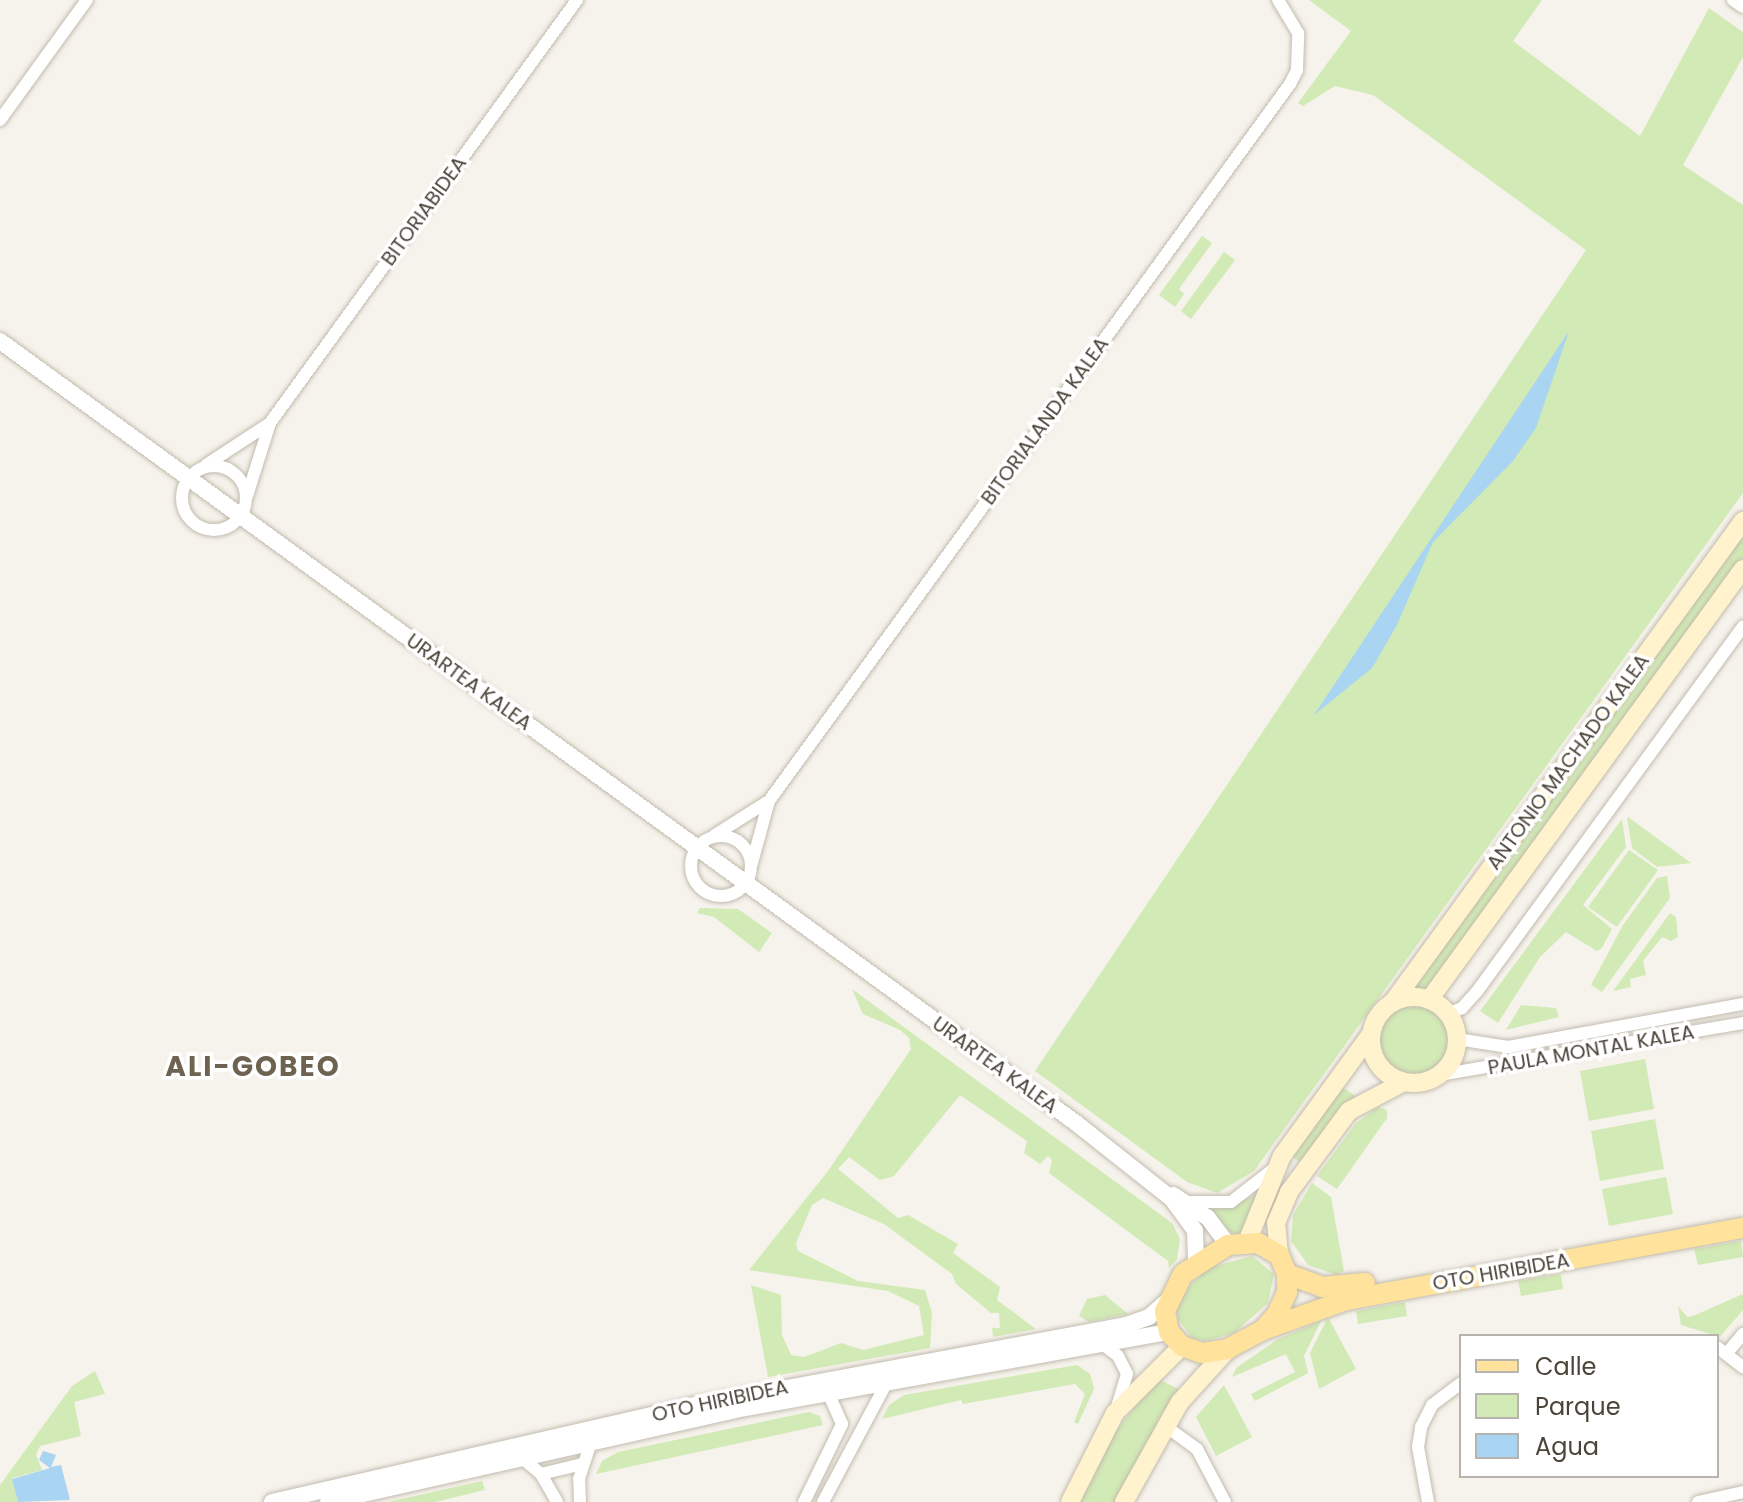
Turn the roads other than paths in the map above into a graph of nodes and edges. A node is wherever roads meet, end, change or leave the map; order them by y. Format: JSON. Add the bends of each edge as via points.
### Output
{"nodes":[{"id":1,"x":87,"y":0,"type":"edge"},
{"id":2,"x":577,"y":0,"type":"edge"},
{"id":3,"x":1278,"y":0,"type":"edge"},
{"id":4,"x":1733,"y":0,"type":"edge"},
{"id":5,"x":1743,"y":7,"type":"edge"},
{"id":6,"x":0,"y":120,"type":"edge"},
{"id":7,"x":0,"y":341,"type":"edge"},
{"id":8,"x":270,"y":423,"type":"junction"},
{"id":9,"x":204,"y":467,"type":"junction"},
{"id":10,"x":189,"y":477,"type":"junction"},
{"id":11,"x":247,"y":496,"type":"junction"},
{"id":12,"x":241,"y":517,"type":"junction"},
{"id":13,"x":1743,"y":521,"type":"edge"},
{"id":14,"x":1743,"y":569,"type":"edge"},
{"id":15,"x":1743,"y":626,"type":"edge"},
{"id":16,"x":769,"y":801,"type":"junction"},
{"id":17,"x":711,"y":837,"type":"junction"},
{"id":18,"x":695,"y":849,"type":"junction"},
{"id":19,"x":752,"y":863,"type":"junction"},
{"id":20,"x":745,"y":886,"type":"junction"},
{"id":21,"x":1429,"y":1000,"type":"junction"},
{"id":22,"x":1393,"y":1002,"type":"junction"},
{"id":23,"x":1743,"y":1004,"type":"edge"},
{"id":24,"x":1448,"y":1014,"type":"junction"},
{"id":25,"x":1743,"y":1023,"type":"edge"},
{"id":26,"x":1371,"y":1034,"type":"junction"},
{"id":27,"x":1457,"y":1039,"type":"junction"},
{"id":28,"x":1439,"y":1075,"type":"junction"},
{"id":29,"x":1404,"y":1082,"type":"junction"},
{"id":30,"x":1279,"y":1162,"type":"junction"},
{"id":31,"x":1164,"y":1192,"type":"junction"},
{"id":32,"x":1188,"y":1202,"type":"junction"},
{"id":33,"x":1743,"y":1215,"type":"edge"},
{"id":34,"x":1743,"y":1228,"type":"edge"},
{"id":35,"x":1237,"y":1244,"type":"junction"},
{"id":36,"x":1279,"y":1255,"type":"junction"},
{"id":37,"x":1196,"y":1261,"type":"junction"},
{"id":38,"x":1287,"y":1274,"type":"junction"},
{"id":39,"x":1166,"y":1302,"type":"junction"},
{"id":40,"x":1263,"y":1330,"type":"junction"},
{"id":41,"x":1743,"y":1334,"type":"edge"},
{"id":42,"x":1176,"y":1339,"type":"junction"},
{"id":43,"x":1101,"y":1343,"type":"junction"},
{"id":44,"x":1228,"y":1349,"type":"junction"},
{"id":45,"x":1722,"y":1350,"type":"edge"},
{"id":46,"x":1743,"y":1367,"type":"edge"},
{"id":47,"x":887,"y":1382,"type":"junction"},
{"id":48,"x":1459,"y":1385,"type":"edge"},
{"id":49,"x":828,"y":1392,"type":"junction"},
{"id":50,"x":1115,"y":1413,"type":"junction"},
{"id":51,"x":1164,"y":1425,"type":"junction"},
{"id":52,"x":591,"y":1442,"type":"junction"},
{"id":53,"x":522,"y":1458,"type":"junction"},
{"id":54,"x":582,"y":1464,"type":"junction"},
{"id":55,"x":541,"y":1474,"type":"junction"},
{"id":56,"x":1743,"y":1492,"type":"edge"},
{"id":57,"x":272,"y":1502,"type":"edge"},
{"id":58,"x":328,"y":1502,"type":"edge"},
{"id":59,"x":557,"y":1502,"type":"edge"},
{"id":60,"x":580,"y":1502,"type":"edge"},
{"id":61,"x":804,"y":1502,"type":"edge"},
{"id":62,"x":823,"y":1502,"type":"edge"},
{"id":63,"x":1070,"y":1502,"type":"edge"},
{"id":64,"x":1124,"y":1502,"type":"edge"},
{"id":65,"x":1225,"y":1502,"type":"edge"},
{"id":66,"x":1428,"y":1502,"type":"edge"},
{"id":67,"x":1698,"y":1502,"type":"edge"}],
"edges":[{"from":1,"to":6,"type":"street"},
{"from":2,"to":8,"type":"street","name":"BITORIABIDEA"},
{"from":3,"to":16,"type":"street","name":"BITORIALANDA KALEA","via":[[1298,33],[1297,70],[1290,84]]},
{"from":4,"to":5,"type":"street"},
{"from":7,"to":10,"type":"street","name":"URARTEA KALEA"},
{"from":8,"to":9,"type":"street","name":"BITORIABIDEA"},
{"from":8,"to":11,"type":"street","name":"BITORIABIDEA"},
{"from":9,"to":10,"type":"street"},
{"from":9,"to":11,"type":"street","via":[[236,473]]},
{"from":10,"to":12,"type":"street","name":"URARTEA KALEA"},
{"from":10,"to":12,"type":"street","via":[[182,498],[194,523],[222,530]]},
{"from":11,"to":12,"type":"street"},
{"from":12,"to":18,"type":"street","name":"URARTEA KALEA"},
{"from":13,"to":22,"type":"main road","name":"ANTONIO MACHADO KALEA"},
{"from":14,"to":21,"type":"main road","name":"ANTONIO MACHADO KALEA"},
{"from":15,"to":24,"type":"street","via":[[1478,990],[1462,1008]]},
{"from":16,"to":17,"type":"street","name":"BITORIALANDA KALEA"},
{"from":16,"to":19,"type":"street","name":"BITORIALANDA KALEA"},
{"from":17,"to":18,"type":"street"},
{"from":17,"to":19,"type":"street","via":[[738,840]]},
{"from":18,"to":20,"type":"street","name":"URARTEA KALEA"},
{"from":18,"to":20,"type":"street","via":[[691,872],[703,891],[725,897]]},
{"from":19,"to":20,"type":"street"},
{"from":20,"to":31,"type":"street","name":"URARTEA KALEA"},
{"from":21,"to":22,"type":"main road"},
{"from":21,"to":24,"type":"main road"},
{"from":22,"to":26,"type":"main road","via":[[1378,1015]]},
{"from":23,"to":27,"type":"street","name":"PAULA MONTAL KALEA","via":[[1508,1047]]},
{"from":24,"to":27,"type":"main road"},
{"from":25,"to":28,"type":"street","name":"PAULA MONTAL KALEA"},
{"from":26,"to":29,"type":"main road","via":[[1382,1069]]},
{"from":26,"to":30,"type":"main road"},
{"from":27,"to":28,"type":"main road","via":[[1452,1059]]},
{"from":28,"to":29,"type":"main road"},
{"from":29,"to":36,"type":"main road","via":[[1349,1111],[1289,1192],[1276,1223]]},
{"from":30,"to":32,"type":"street","via":[[1246,1195],[1231,1202]]},
{"from":30,"to":35,"type":"main road"},
{"from":31,"to":32,"type":"street","name":"URARTEA KALEA"},
{"from":31,"to":37,"type":"street","name":"URARTEA KALEA","via":[[1195,1231]]},
{"from":32,"to":35,"type":"street","name":"URARTEA KALEA"},
{"from":33,"to":38,"type":"main road","name":"OTO HIRIBIDEA","via":[[1345,1287],[1313,1285]]},
{"from":34,"to":40,"type":"main road","name":"OTO HIRIBIDEA","via":[[1346,1300]]},
{"from":35,"to":36,"type":"main road"},
{"from":35,"to":37,"type":"main road"},
{"from":36,"to":38,"type":"main road"},
{"from":37,"to":39,"type":"main road"},
{"from":38,"to":40,"type":"main road","via":[[1283,1303]]},
{"from":39,"to":42,"type":"main road"},
{"from":39,"to":57,"type":"street","name":"OTO HIRIBIDEA","via":[[1149,1317],[1126,1325],[695,1405]]},
{"from":40,"to":44,"type":"main road"},
{"from":41,"to":45,"type":"street"},
{"from":42,"to":43,"type":"street","name":"OTO HIRIBIDEA"},
{"from":42,"to":44,"type":"main road","via":[[1202,1353]]},
{"from":42,"to":50,"type":"main road"},
{"from":43,"to":47,"type":"street","name":"OTO HIRIBIDEA"},
{"from":43,"to":50,"type":"street","via":[[1118,1356],[1127,1374]]},
{"from":44,"to":51,"type":"main road"},
{"from":45,"to":46,"type":"street"},
{"from":47,"to":49,"type":"street","name":"OTO HIRIBIDEA"},
{"from":47,"to":62,"type":"street"},
{"from":48,"to":66,"type":"street","via":[[1432,1405],[1421,1427],[1418,1447]]},
{"from":49,"to":52,"type":"street","name":"OTO HIRIBIDEA"},
{"from":49,"to":61,"type":"street","via":[[842,1424]]},
{"from":50,"to":63,"type":"main road"},
{"from":51,"to":64,"type":"main road"},
{"from":51,"to":65,"type":"street","via":[[1197,1449]]},
{"from":52,"to":53,"type":"street","name":"OTO HIRIBIDEA"},
{"from":52,"to":54,"type":"street"},
{"from":53,"to":55,"type":"street"},
{"from":53,"to":58,"type":"street","name":"OTO HIRIBIDEA"},
{"from":54,"to":55,"type":"street"},
{"from":54,"to":60,"type":"street"},
{"from":55,"to":59,"type":"street"},
{"from":56,"to":67,"type":"street"}]}
